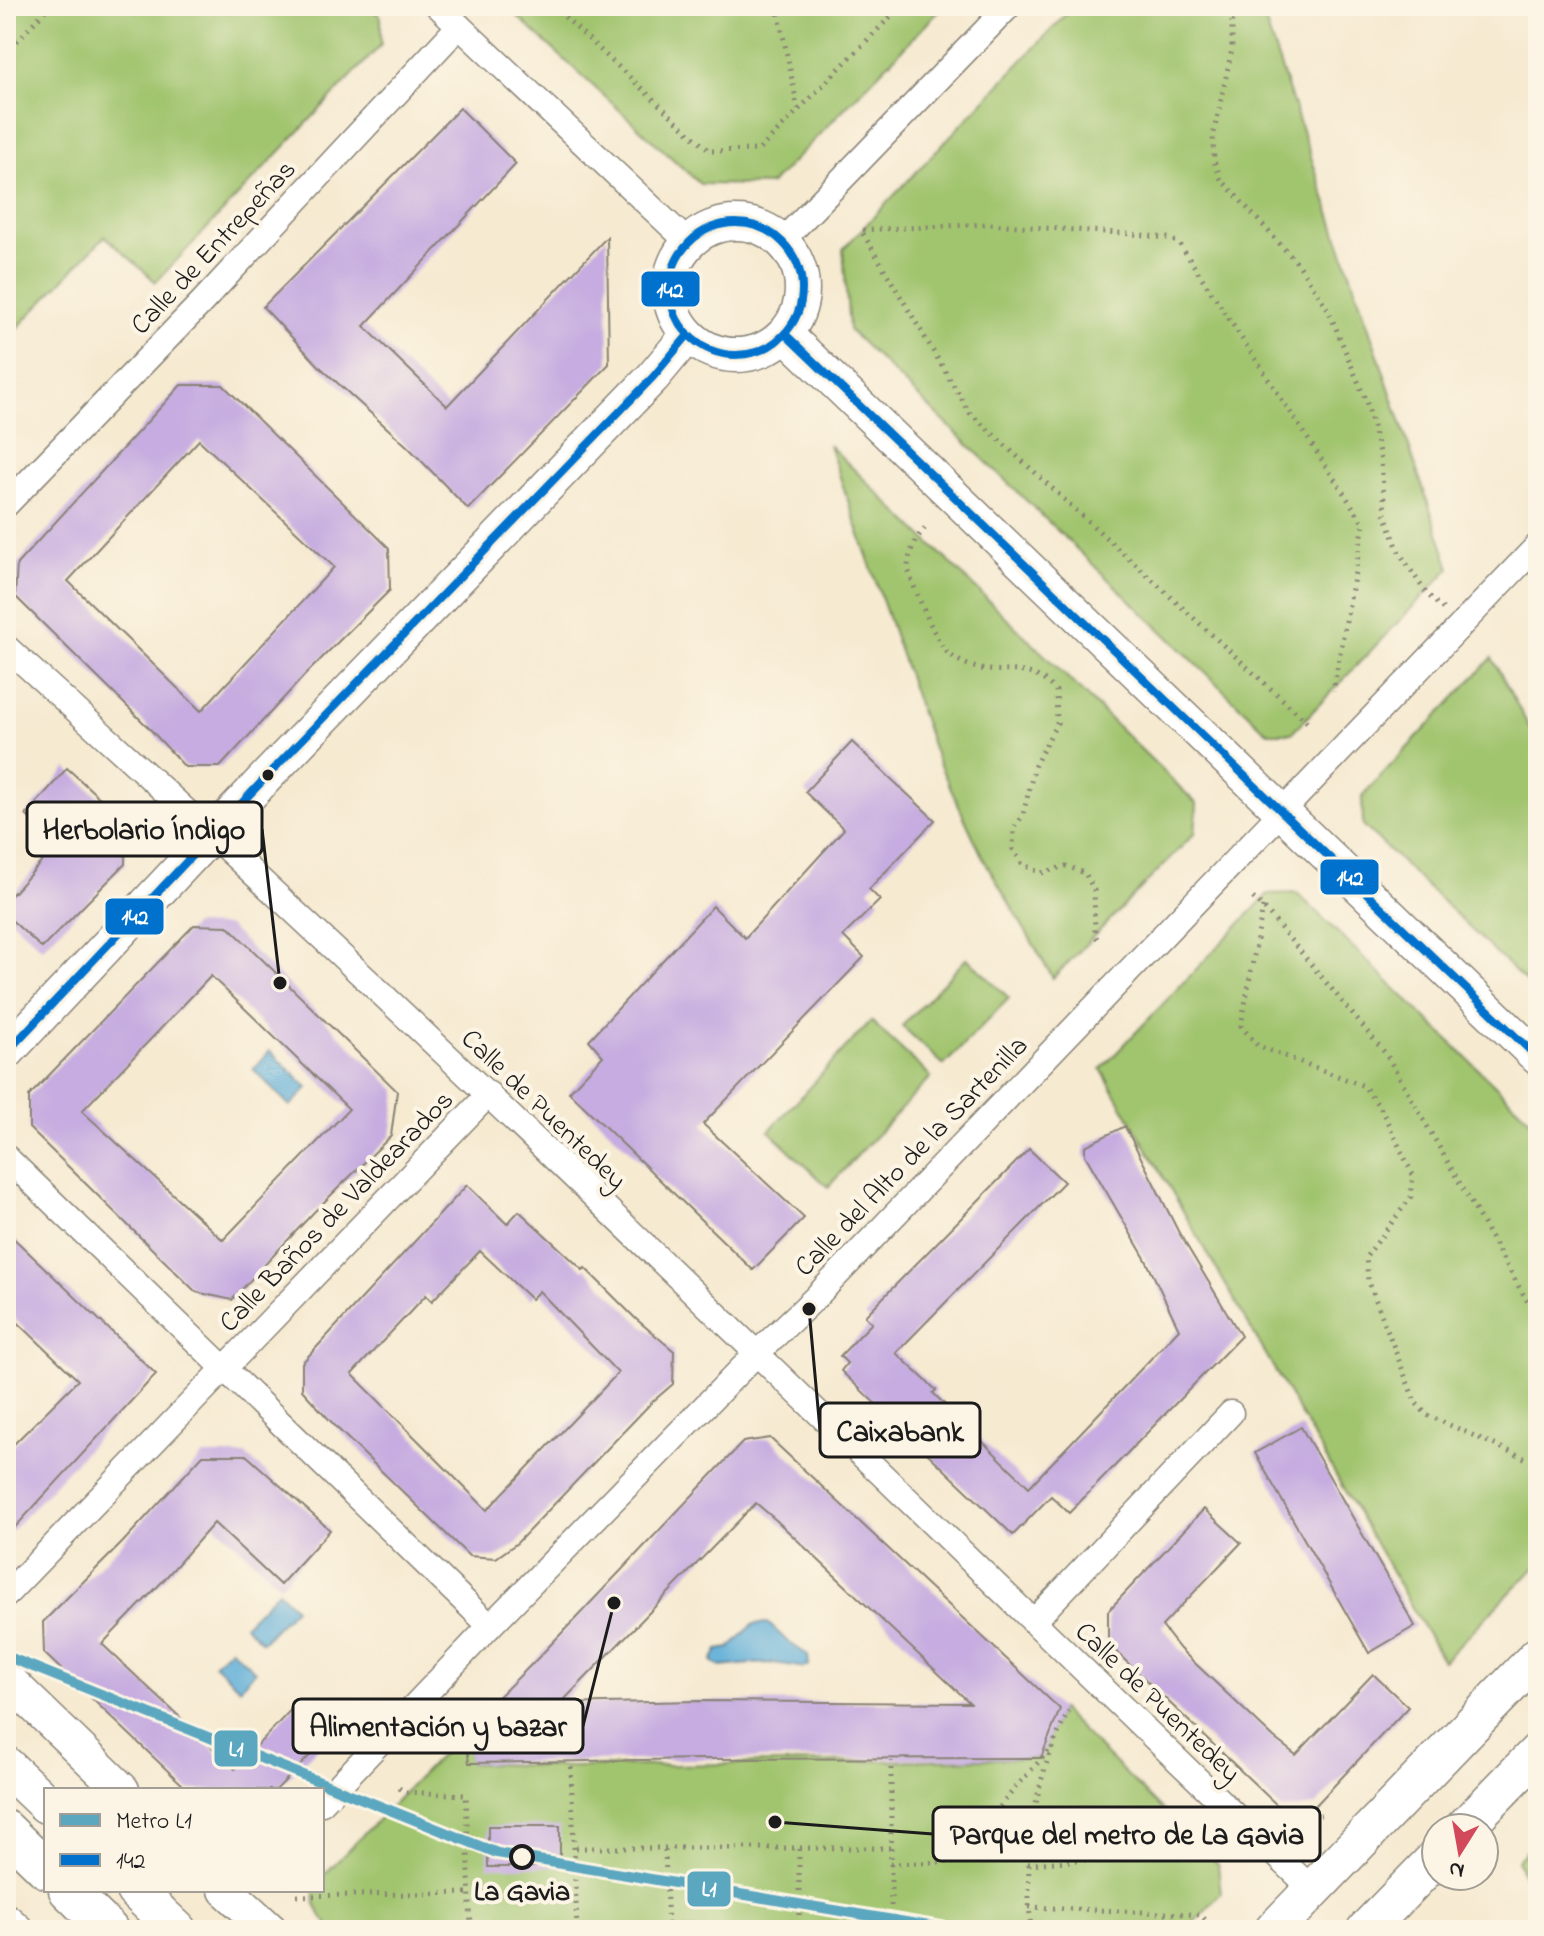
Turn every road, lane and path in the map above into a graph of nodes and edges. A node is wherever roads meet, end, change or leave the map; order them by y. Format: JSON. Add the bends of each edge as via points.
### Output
{"nodes":[{"id":1,"x":49,"y":6,"type":"edge"},
{"id":2,"x":438,"y":6,"type":"edge"},
{"id":3,"x":553,"y":6,"type":"edge"},
{"id":4,"x":746,"y":6,"type":"edge"},
{"id":5,"x":901,"y":6,"type":"edge"},
{"id":6,"x":1009,"y":6,"type":"edge"},
{"id":7,"x":1225,"y":6,"type":"edge"},
{"id":8,"x":778,"y":8,"type":"edge"},
{"id":9,"x":459,"y":26,"type":"junction"},
{"id":10,"x":6,"y":53,"type":"edge"},
{"id":11,"x":798,"y":110,"type":"junction"},
{"id":12,"x":782,"y":241,"type":"junction"},
{"id":13,"x":690,"y":244,"type":"junction"},
{"id":14,"x":785,"y":334,"type":"junction"},
{"id":15,"x":688,"y":335,"type":"junction"},
{"id":16,"x":6,"y":505,"type":"edge"},
{"id":17,"x":925,"y":528,"type":"dead end"},
{"id":18,"x":1538,"y":545,"type":"edge"},
{"id":19,"x":1460,"y":626,"type":"junction"},
{"id":20,"x":6,"y":647,"type":"edge"},
{"id":21,"x":1333,"y":691,"type":"dead end"},
{"id":22,"x":1307,"y":722,"type":"dead end"},
{"id":23,"x":1282,"y":811,"type":"junction"},
{"id":24,"x":214,"y":834,"type":"junction"},
{"id":25,"x":1253,"y":898,"type":"dead end"},
{"id":26,"x":1263,"y":907,"type":"junction"},
{"id":27,"x":1099,"y":940,"type":"dead end"},
{"id":28,"x":6,"y":1053,"type":"edge"},
{"id":29,"x":1538,"y":1058,"type":"edge"},
{"id":30,"x":489,"y":1094,"type":"junction"},
{"id":31,"x":6,"y":1157,"type":"edge"},
{"id":32,"x":1538,"y":1320,"type":"edge"},
{"id":33,"x":756,"y":1354,"type":"junction"},
{"id":34,"x":225,"y":1368,"type":"junction"},
{"id":35,"x":1231,"y":1413,"type":"dead end"},
{"id":36,"x":1538,"y":1464,"type":"edge"},
{"id":37,"x":6,"y":1595,"type":"edge"},
{"id":38,"x":1034,"y":1621,"type":"junction"},
{"id":39,"x":490,"y":1626,"type":"junction"},
{"id":40,"x":1538,"y":1656,"type":"edge"},
{"id":41,"x":6,"y":1678,"type":"edge"},
{"id":42,"x":1069,"y":1711,"type":"dead end"},
{"id":43,"x":1050,"y":1748,"type":"junction"},
{"id":44,"x":1538,"y":1752,"type":"edge"},
{"id":45,"x":891,"y":1761,"type":"dead end"},
{"id":46,"x":6,"y":1766,"type":"edge"},
{"id":47,"x":571,"y":1767,"type":"dead end"},
{"id":48,"x":120,"y":1788,"type":"edge"},
{"id":49,"x":399,"y":1788,"type":"dead end"},
{"id":50,"x":324,"y":1801,"type":"edge"},
{"id":51,"x":44,"y":1802,"type":"edge"},
{"id":52,"x":1480,"y":1812,"type":"edge"},
{"id":53,"x":1321,"y":1815,"type":"dead end"},
{"id":54,"x":1280,"y":1817,"type":"dead end"},
{"id":55,"x":6,"y":1830,"type":"edge"},
{"id":56,"x":1208,"y":1844,"type":"dead end"},
{"id":57,"x":576,"y":1848,"type":"junction"},
{"id":58,"x":890,"y":1848,"type":"junction"},
{"id":59,"x":799,"y":1849,"type":"junction"},
{"id":60,"x":665,"y":1850,"type":"junction"},
{"id":61,"x":890,"y":1864,"type":"junction"},
{"id":62,"x":1028,"y":1864,"type":"junction"},
{"id":63,"x":44,"y":1867,"type":"edge"},
{"id":64,"x":1420,"y":1874,"type":"edge"},
{"id":65,"x":1313,"y":1890,"type":"junction"},
{"id":66,"x":70,"y":1892,"type":"edge"},
{"id":67,"x":137,"y":1892,"type":"edge"},
{"id":68,"x":236,"y":1893,"type":"edge"},
{"id":69,"x":470,"y":1893,"type":"junction"},
{"id":70,"x":297,"y":1896,"type":"dead end"},
{"id":71,"x":1029,"y":1907,"type":"junction"},
{"id":72,"x":6,"y":1921,"type":"edge"},
{"id":73,"x":1210,"y":1925,"type":"dead end"},
{"id":74,"x":16,"y":1930,"type":"edge"},
{"id":75,"x":109,"y":1930,"type":"edge"},
{"id":76,"x":177,"y":1930,"type":"edge"},
{"id":77,"x":270,"y":1930,"type":"edge"},
{"id":78,"x":471,"y":1930,"type":"edge"},
{"id":79,"x":577,"y":1930,"type":"edge"},
{"id":80,"x":668,"y":1930,"type":"edge"},
{"id":81,"x":799,"y":1930,"type":"edge"},
{"id":82,"x":891,"y":1930,"type":"edge"},
{"id":83,"x":1031,"y":1930,"type":"edge"},
{"id":84,"x":1274,"y":1930,"type":"edge"},
{"id":85,"x":1366,"y":1930,"type":"edge"}],
"edges":[{"from":1,"to":10,"type":"path"},
{"from":2,"to":9,"type":"street"},
{"from":3,"to":11,"type":"path","via":[[705,149],[759,150]]},
{"from":4,"to":8,"type":"path"},
{"from":5,"to":11,"type":"path"},
{"from":6,"to":12,"type":"street"},
{"from":7,"to":19,"type":"path","via":[[1232,22],[1232,49],[1213,137],[1214,161],[1221,179],[1299,265],[1328,309],[1368,406],[1381,461],[1385,514],[1399,552],[1426,593]]},
{"from":8,"to":11,"type":"path"},
{"from":9,"to":13,"type":"street"},
{"from":9,"to":16,"type":"street","name":"Calle de Entrepeñas"},
{"from":12,"to":13,"type":"main road","via":[[766,229],[727,223],[706,230]]},
{"from":12,"to":14,"type":"main road","via":[[801,280],[796,318]]},
{"from":13,"to":15,"type":"main road","via":[[679,257],[670,289],[678,322]]},
{"from":14,"to":15,"type":"main road","via":[[748,355],[705,349]]},
{"from":14,"to":23,"type":"main road"},
{"from":15,"to":24,"type":"main road"},
{"from":17,"to":27,"type":"path","via":[[911,550],[908,570],[942,647],[963,664],[986,671],[1019,670],[1044,678],[1056,691],[1057,723],[1035,765],[1023,815],[1014,828],[1013,849],[1022,864],[1041,873],[1066,866],[1085,873],[1094,890]]},
{"from":18,"to":19,"type":"street","name":"Calle del Alto de la Sartenilla"},
{"from":19,"to":23,"type":"street","name":"Calle del Alto de la Sartenilla"},
{"from":20,"to":24,"type":"street","name":"Calle de Puentedey"},
{"from":21,"to":22,"type":"path","via":[[1364,524],[1179,243],[1133,234],[989,224],[861,230],[970,413]]},
{"from":23,"to":29,"type":"main road"},
{"from":23,"to":33,"type":"street","name":"Calle del Alto de la Sartenilla"},
{"from":24,"to":28,"type":"main road"},
{"from":24,"to":30,"type":"street","name":"Calle de Puentedey"},
{"from":25,"to":26,"type":"path"},
{"from":26,"to":32,"type":"path","via":[[1386,1054]]},
{"from":26,"to":36,"type":"path","via":[[1241,1026],[1258,1046],[1364,1086],[1413,1175],[1411,1197],[1366,1257],[1368,1280],[1415,1402],[1427,1415]]},
{"from":30,"to":33,"type":"street","name":"Calle de Puentedey"},
{"from":30,"to":34,"type":"street","name":"Calle Baños de Valdearados"},
{"from":31,"to":34,"type":"street","name":"Calle Baños de Valdearados"},
{"from":33,"to":38,"type":"street","name":"Calle de Puentedey"},
{"from":33,"to":39,"type":"street","name":"Calle del Alto de la Sartenilla"},
{"from":34,"to":37,"type":"street","name":"Calle Baños de Valdearados"},
{"from":34,"to":39,"type":"street","name":"Calle Baños de Valdearados"},
{"from":35,"to":38,"type":"street","name":"Calle de Puentedey"},
{"from":38,"to":65,"type":"street","name":"Calle de Puentedey"},
{"from":39,"to":50,"type":"street","name":"Calle del Alto de la Sartenilla"},
{"from":40,"to":65,"type":"main road"},
{"from":41,"to":48,"type":"main road"},
{"from":42,"to":43,"type":"path"},
{"from":43,"to":61,"type":"path","via":[[984,1831],[973,1861]]},
{"from":43,"to":62,"type":"path","via":[[1037,1789]]},
{"from":44,"to":52,"type":"main road"},
{"from":45,"to":58,"type":"path"},
{"from":46,"to":51,"type":"main road"},
{"from":47,"to":57,"type":"path"},
{"from":49,"to":69,"type":"path","via":[[466,1795]]},
{"from":53,"to":54,"type":"path"},
{"from":55,"to":63,"type":"main road"},
{"from":56,"to":62,"type":"path","via":[[1202,1851]]},
{"from":57,"to":60,"type":"path"},
{"from":57,"to":79,"type":"path"},
{"from":58,"to":59,"type":"path"},
{"from":58,"to":61,"type":"path"},
{"from":59,"to":60,"type":"path"},
{"from":59,"to":81,"type":"path"},
{"from":60,"to":80,"type":"path"},
{"from":61,"to":82,"type":"path"},
{"from":62,"to":71,"type":"path"},
{"from":64,"to":85,"type":"main road"},
{"from":65,"to":84,"type":"main road"},
{"from":66,"to":75,"type":"main road"},
{"from":67,"to":76,"type":"main road"},
{"from":68,"to":77,"type":"main road"},
{"from":69,"to":70,"type":"path"},
{"from":69,"to":78,"type":"path"},
{"from":71,"to":73,"type":"path","via":[[1201,1915]]},
{"from":71,"to":83,"type":"path"},
{"from":72,"to":74,"type":"main road"}]}
